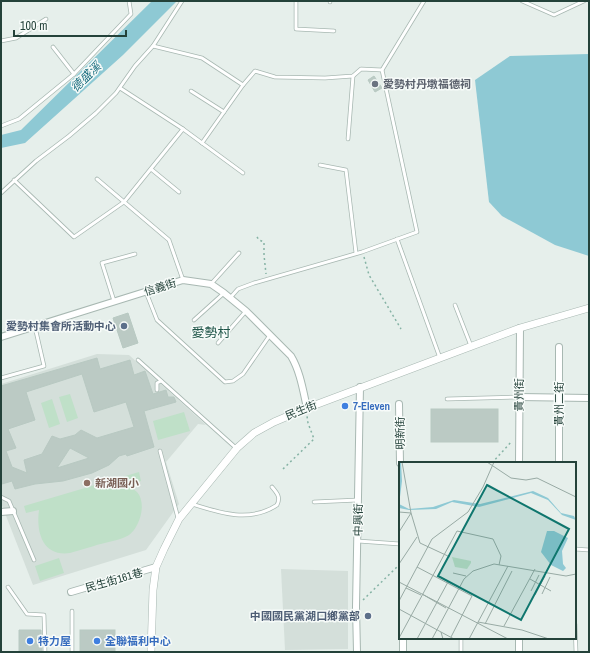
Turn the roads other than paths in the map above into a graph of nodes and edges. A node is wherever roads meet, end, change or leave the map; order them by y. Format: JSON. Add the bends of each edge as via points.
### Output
{"nodes":[{"id":1,"x":129,"y":1,"type":"edge"},
{"id":2,"x":182,"y":1,"type":"edge"},
{"id":3,"x":296,"y":1,"type":"edge"},
{"id":4,"x":424,"y":1,"type":"edge"},
{"id":5,"x":522,"y":1,"type":"edge"},
{"id":6,"x":584,"y":1,"type":"edge"},
{"id":7,"x":46,"y":19,"type":"dead end"},
{"id":8,"x":334,"y":31,"type":"dead end"},
{"id":9,"x":1,"y":41,"type":"edge"},
{"id":10,"x":153,"y":46,"type":"junction"},
{"id":11,"x":53,"y":47,"type":"dead end"},
{"id":12,"x":382,"y":70,"type":"junction"},
{"id":13,"x":74,"y":74,"type":"junction"},
{"id":14,"x":353,"y":76,"type":"junction"},
{"id":15,"x":243,"y":85,"type":"junction"},
{"id":16,"x":120,"y":88,"type":"junction"},
{"id":17,"x":191,"y":91,"type":"dead end"},
{"id":18,"x":224,"y":112,"type":"junction"},
{"id":19,"x":1,"y":126,"type":"edge"},
{"id":20,"x":183,"y":129,"type":"junction"},
{"id":21,"x":348,"y":139,"type":"dead end"},
{"id":22,"x":202,"y":143,"type":"junction"},
{"id":23,"x":320,"y":164,"type":"dead end"},
{"id":24,"x":151,"y":169,"type":"junction"},
{"id":25,"x":243,"y":173,"type":"dead end"},
{"id":26,"x":97,"y":179,"type":"dead end"},
{"id":27,"x":14,"y":180,"type":"junction"},
{"id":28,"x":1,"y":192,"type":"edge"},
{"id":29,"x":179,"y":192,"type":"dead end"},
{"id":30,"x":124,"y":202,"type":"junction"},
{"id":31,"x":397,"y":239,"type":"junction"},
{"id":32,"x":239,"y":253,"type":"dead end"},
{"id":33,"x":356,"y":253,"type":"junction"},
{"id":34,"x":135,"y":254,"type":"dead end"},
{"id":35,"x":183,"y":280,"type":"junction"},
{"id":36,"x":211,"y":284,"type":"junction"},
{"id":37,"x":146,"y":292,"type":"junction"},
{"id":38,"x":224,"y":293,"type":"junction"},
{"id":39,"x":230,"y":298,"type":"junction"},
{"id":40,"x":114,"y":301,"type":"junction"},
{"id":41,"x":455,"y":305,"type":"dead end"},
{"id":42,"x":589,"y":308,"type":"edge"},
{"id":43,"x":246,"y":311,"type":"junction"},
{"id":44,"x":194,"y":320,"type":"dead end"},
{"id":45,"x":35,"y":327,"type":"junction"},
{"id":46,"x":520,"y":328,"type":"junction"},
{"id":47,"x":270,"y":335,"type":"junction"},
{"id":48,"x":1,"y":337,"type":"edge"},
{"id":49,"x":218,"y":343,"type":"dead end"},
{"id":50,"x":471,"y":346,"type":"junction"},
{"id":51,"x":559,"y":347,"type":"dead end"},
{"id":52,"x":440,"y":358,"type":"junction"},
{"id":53,"x":138,"y":360,"type":"dead end"},
{"id":54,"x":1,"y":378,"type":"edge"},
{"id":55,"x":161,"y":381,"type":"junction"},
{"id":56,"x":360,"y":387,"type":"junction"},
{"id":57,"x":157,"y":390,"type":"dead end"},
{"id":58,"x":519,"y":397,"type":"junction"},
{"id":59,"x":559,"y":397,"type":"junction"},
{"id":60,"x":589,"y":398,"type":"edge"},
{"id":61,"x":447,"y":399,"type":"dead end"},
{"id":62,"x":399,"y":404,"type":"dead end"},
{"id":63,"x":307,"y":408,"type":"junction"},
{"id":64,"x":237,"y":448,"type":"junction"},
{"id":65,"x":160,"y":451,"type":"dead end"},
{"id":66,"x":559,"y":461,"type":"dead end"},
{"id":67,"x":400,"y":462,"type":"edge"},
{"id":68,"x":519,"y":462,"type":"edge"},
{"id":69,"x":272,"y":487,"type":"dead end"},
{"id":70,"x":1,"y":497,"type":"edge"},
{"id":71,"x":359,"y":500,"type":"junction"},
{"id":72,"x":314,"y":502,"type":"dead end"},
{"id":73,"x":192,"y":504,"type":"junction"},
{"id":74,"x":13,"y":511,"type":"junction"},
{"id":75,"x":1,"y":512,"type":"edge"},
{"id":76,"x":179,"y":519,"type":"junction"},
{"id":77,"x":358,"y":541,"type":"junction"},
{"id":78,"x":399,"y":544,"type":"edge"},
{"id":79,"x":576,"y":549,"type":"edge"},
{"id":80,"x":589,"y":550,"type":"edge"},
{"id":81,"x":34,"y":560,"type":"dead end"},
{"id":82,"x":156,"y":567,"type":"junction"},
{"id":83,"x":8,"y":587,"type":"dead end"},
{"id":84,"x":71,"y":592,"type":"dead end"},
{"id":85,"x":72,"y":611,"type":"dead end"},
{"id":86,"x":403,"y":639,"type":"edge"},
{"id":87,"x":461,"y":639,"type":"edge"},
{"id":88,"x":519,"y":639,"type":"edge"},
{"id":89,"x":576,"y":639,"type":"edge"},
{"id":90,"x":45,"y":652,"type":"edge"},
{"id":91,"x":72,"y":652,"type":"edge"},
{"id":92,"x":151,"y":652,"type":"edge"},
{"id":93,"x":357,"y":652,"type":"edge"},
{"id":94,"x":403,"y":652,"type":"edge"},
{"id":95,"x":461,"y":652,"type":"edge"},
{"id":96,"x":519,"y":652,"type":"edge"},
{"id":97,"x":576,"y":652,"type":"edge"}],
"edges":[{"from":1,"to":13,"type":"lane","via":[[131,14]]},
{"from":2,"to":10,"type":"lane"},
{"from":3,"to":8,"type":"lane","via":[[296,29]]},
{"from":4,"to":12,"type":"lane"},
{"from":5,"to":6,"type":"lane","via":[[554,15]]},
{"from":7,"to":9,"type":"lane","via":[[16,38]]},
{"from":10,"to":15,"type":"lane","via":[[202,58]]},
{"from":10,"to":16,"type":"lane"},
{"from":11,"to":13,"type":"lane"},
{"from":12,"to":14,"type":"lane","via":[[361,69]]},
{"from":12,"to":31,"type":"lane","via":[[416,232]]},
{"from":13,"to":19,"type":"lane","via":[[19,119]]},
{"from":14,"to":15,"type":"lane","via":[[275,77],[255,71]]},
{"from":14,"to":21,"type":"lane"},
{"from":15,"to":18,"type":"lane"},
{"from":16,"to":20,"type":"lane"},
{"from":16,"to":27,"type":"lane","via":[[96,113]]},
{"from":17,"to":18,"type":"lane"},
{"from":18,"to":22,"type":"lane"},
{"from":20,"to":22,"type":"lane"},
{"from":20,"to":24,"type":"lane"},
{"from":22,"to":25,"type":"lane"},
{"from":23,"to":33,"type":"lane","via":[[346,170]]},
{"from":24,"to":29,"type":"lane"},
{"from":24,"to":30,"type":"lane"},
{"from":26,"to":30,"type":"lane"},
{"from":27,"to":28,"type":"lane"},
{"from":27,"to":30,"type":"lane","via":[[74,237]]},
{"from":30,"to":35,"type":"lane","via":[[169,240]]},
{"from":31,"to":33,"type":"lane"},
{"from":31,"to":52,"type":"lane"},
{"from":32,"to":36,"type":"lane"},
{"from":33,"to":39,"type":"lane","via":[[254,283],[238,289]]},
{"from":34,"to":40,"type":"lane","via":[[102,263]]},
{"from":35,"to":36,"type":"street","name":"信義街"},
{"from":35,"to":37,"type":"street","name":"信義街"},
{"from":36,"to":38,"type":"street","name":"信義街"},
{"from":37,"to":40,"type":"street","name":"信義街"},
{"from":37,"to":47,"type":"lane","via":[[157,320],[225,382],[233,381],[243,374]]},
{"from":38,"to":39,"type":"street","name":"信義街"},
{"from":38,"to":44,"type":"lane"},
{"from":39,"to":43,"type":"street","name":"信義街"},
{"from":40,"to":45,"type":"street","name":"信義街"},
{"from":41,"to":50,"type":"lane"},
{"from":42,"to":46,"type":"street","name":"民生街"},
{"from":43,"to":47,"type":"street","name":"信義街"},
{"from":43,"to":49,"type":"lane"},
{"from":45,"to":48,"type":"street","name":"信義街"},
{"from":45,"to":54,"type":"lane","via":[[44,366]]},
{"from":46,"to":50,"type":"street","name":"民生街"},
{"from":46,"to":58,"type":"street","name":"貴州街"},
{"from":47,"to":63,"type":"street","name":"信義街","via":[[296,364]]},
{"from":50,"to":52,"type":"street","name":"民生街"},
{"from":51,"to":59,"type":"street","name":"貴州二街"},
{"from":52,"to":56,"type":"street","name":"民生街"},
{"from":53,"to":55,"type":"lane"},
{"from":55,"to":57,"type":"lane","via":[[157,383]]},
{"from":55,"to":64,"type":"lane"},
{"from":56,"to":63,"type":"street","name":"民生街"},
{"from":56,"to":71,"type":"street","name":"中興街"},
{"from":58,"to":59,"type":"street"},
{"from":58,"to":61,"type":"lane"},
{"from":58,"to":68,"type":"street","name":"貴州街"},
{"from":59,"to":60,"type":"street"},
{"from":59,"to":66,"type":"street","name":"貴州二街"},
{"from":62,"to":67,"type":"street","name":"明新街"},
{"from":63,"to":64,"type":"street","name":"民生街","via":[[254,433]]},
{"from":64,"to":73,"type":"street","name":"民生街"},
{"from":65,"to":76,"type":"lane"},
{"from":69,"to":73,"type":"lane","via":[[279,495],[279,501],[277,505],[259,514],[231,515]]},
{"from":70,"to":74,"type":"lane","via":[[9,502]]},
{"from":71,"to":72,"type":"lane"},
{"from":71,"to":77,"type":"street","name":"中興街"},
{"from":73,"to":76,"type":"street","name":"民生街"},
{"from":74,"to":75,"type":"street"},
{"from":74,"to":81,"type":"lane"},
{"from":76,"to":82,"type":"street","name":"民生街"},
{"from":77,"to":78,"type":"lane"},
{"from":77,"to":93,"type":"street","name":"中興街"},
{"from":79,"to":80,"type":"lane"},
{"from":82,"to":84,"type":"street","name":"民生街161巷"},
{"from":82,"to":92,"type":"street","name":"民生街"},
{"from":83,"to":90,"type":"lane","via":[[27,614],[44,615]]},
{"from":85,"to":91,"type":"lane"},
{"from":86,"to":94,"type":"street"},
{"from":87,"to":95,"type":"lane"},
{"from":88,"to":96,"type":"street"},
{"from":89,"to":97,"type":"lane"}]}
